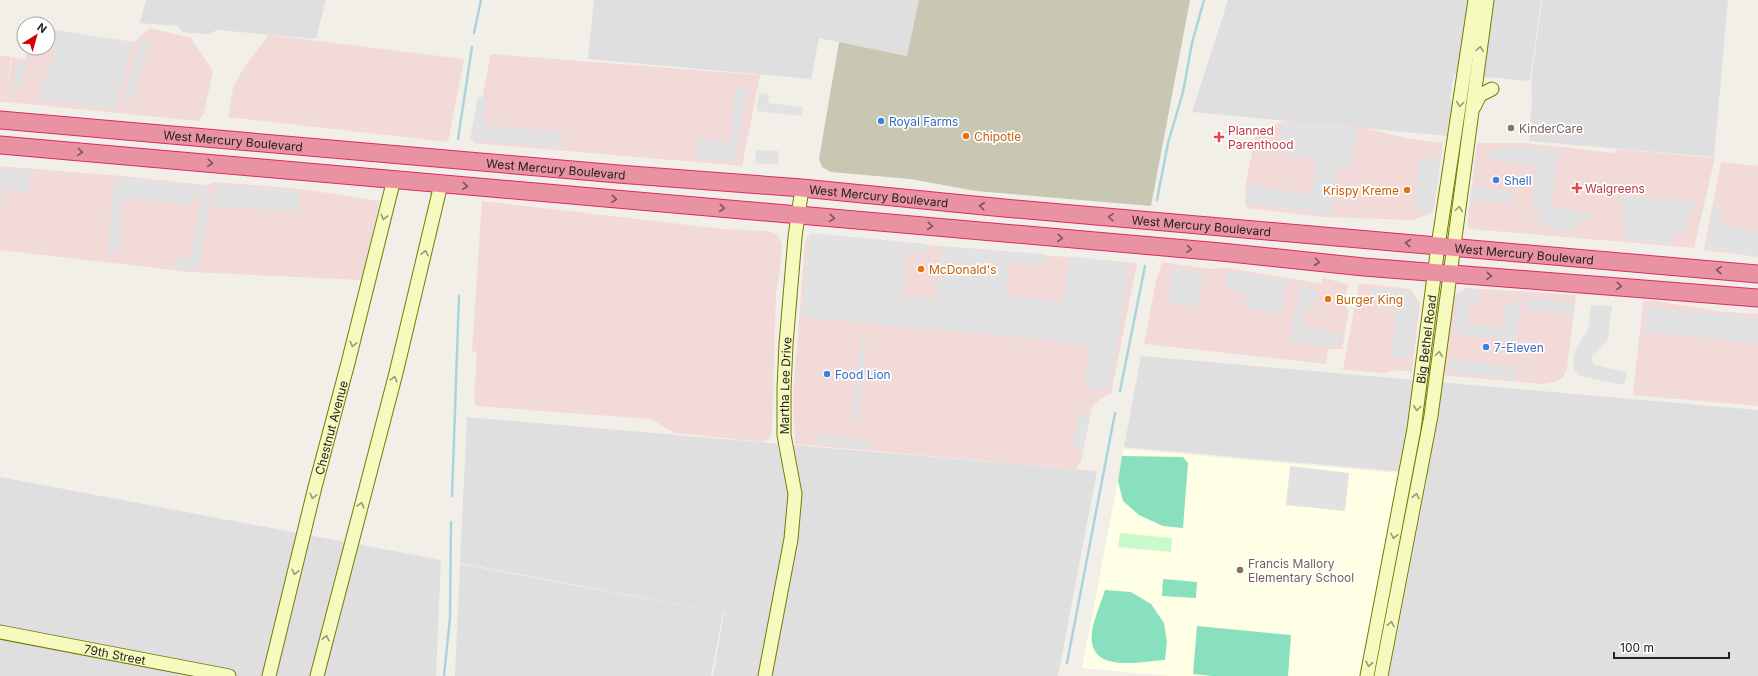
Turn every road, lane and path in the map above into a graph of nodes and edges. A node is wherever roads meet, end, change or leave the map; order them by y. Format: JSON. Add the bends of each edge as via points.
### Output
{"nodes":[{"id":1,"x":1475,"y":0,"type":"edge"},
{"id":2,"x":1487,"y":0,"type":"edge"},
{"id":3,"x":1492,"y":89,"type":"dead end"},
{"id":4,"x":1471,"y":116,"type":"junction"},
{"id":5,"x":0,"y":120,"type":"edge"},
{"id":6,"x":0,"y":145,"type":"edge"},
{"id":7,"x":386,"y":154,"type":"junction"},
{"id":8,"x":467,"y":161,"type":"junction"},
{"id":9,"x":311,"y":172,"type":"junction"},
{"id":10,"x":394,"y":180,"type":"junction"},
{"id":11,"x":441,"y":184,"type":"junction"},
{"id":12,"x":802,"y":188,"type":"junction"},
{"id":13,"x":798,"y":215,"type":"junction"},
{"id":14,"x":1446,"y":246,"type":"junction"},
{"id":15,"x":1442,"y":273,"type":"junction"},
{"id":16,"x":1758,"y":274,"type":"edge"},
{"id":17,"x":1758,"y":298,"type":"edge"},
{"id":18,"x":0,"y":632,"type":"edge"},
{"id":19,"x":229,"y":676,"type":"edge"},
{"id":20,"x":269,"y":676,"type":"edge"},
{"id":21,"x":317,"y":676,"type":"edge"},
{"id":22,"x":765,"y":676,"type":"edge"},
{"id":23,"x":1367,"y":676,"type":"edge"},
{"id":24,"x":1381,"y":676,"type":"edge"}],
"edges":[{"from":1,"to":14,"type":"street","name":"Big Bethel Road","one_way":true},
{"from":4,"to":2,"type":"street","name":"Big Bethel Road","one_way":true},
{"from":3,"to":4,"type":"street","via":[[1480,95]]},
{"from":14,"to":4,"type":"street","name":"Big Bethel Road","one_way":true},
{"from":5,"to":7,"type":"highway","name":"West Mercury Boulevard"},
{"from":6,"to":9,"type":"highway","name":"West Mercury Boulevard","one_way":true},
{"from":7,"to":8,"type":"highway","name":"West Mercury Boulevard"},
{"from":7,"to":9,"type":"highway","via":[[386,162],[382,167],[347,165]]},
{"from":8,"to":10,"type":"highway","via":[[443,170],[403,167],[397,172]]},
{"from":8,"to":12,"type":"highway","name":"West Mercury Boulevard"},
{"from":9,"to":10,"type":"highway","name":"West Mercury Boulevard"},
{"from":10,"to":11,"type":"highway","name":"West Mercury Boulevard"},
{"from":10,"to":20,"type":"street","name":"Chestnut Avenue","one_way":true},
{"from":11,"to":13,"type":"highway","name":"West Mercury Boulevard","one_way":true},
{"from":21,"to":11,"type":"street","one_way":true,"via":[[396,373]]},
{"from":12,"to":13,"type":"street","name":"Martha Lee Drive"},
{"from":14,"to":12,"type":"highway","name":"West Mercury Boulevard","one_way":true},
{"from":13,"to":15,"type":"highway","name":"West Mercury Boulevard","one_way":true},
{"from":13,"to":22,"type":"street","name":"Martha Lee Drive","via":[[784,390],[784,435],[795,494],[791,539]]},
{"from":14,"to":15,"type":"street","name":"Big Bethel Road"},
{"from":16,"to":14,"type":"highway","name":"West Mercury Boulevard","one_way":true},
{"from":15,"to":17,"type":"highway","name":"West Mercury Boulevard","one_way":true},
{"from":15,"to":23,"type":"street","name":"Big Bethel Road","one_way":true},
{"from":24,"to":15,"type":"street","name":"Big Bethel Road","one_way":true,"via":[[1431,416]]},
{"from":18,"to":19,"type":"street","name":"79th Street"}]}
